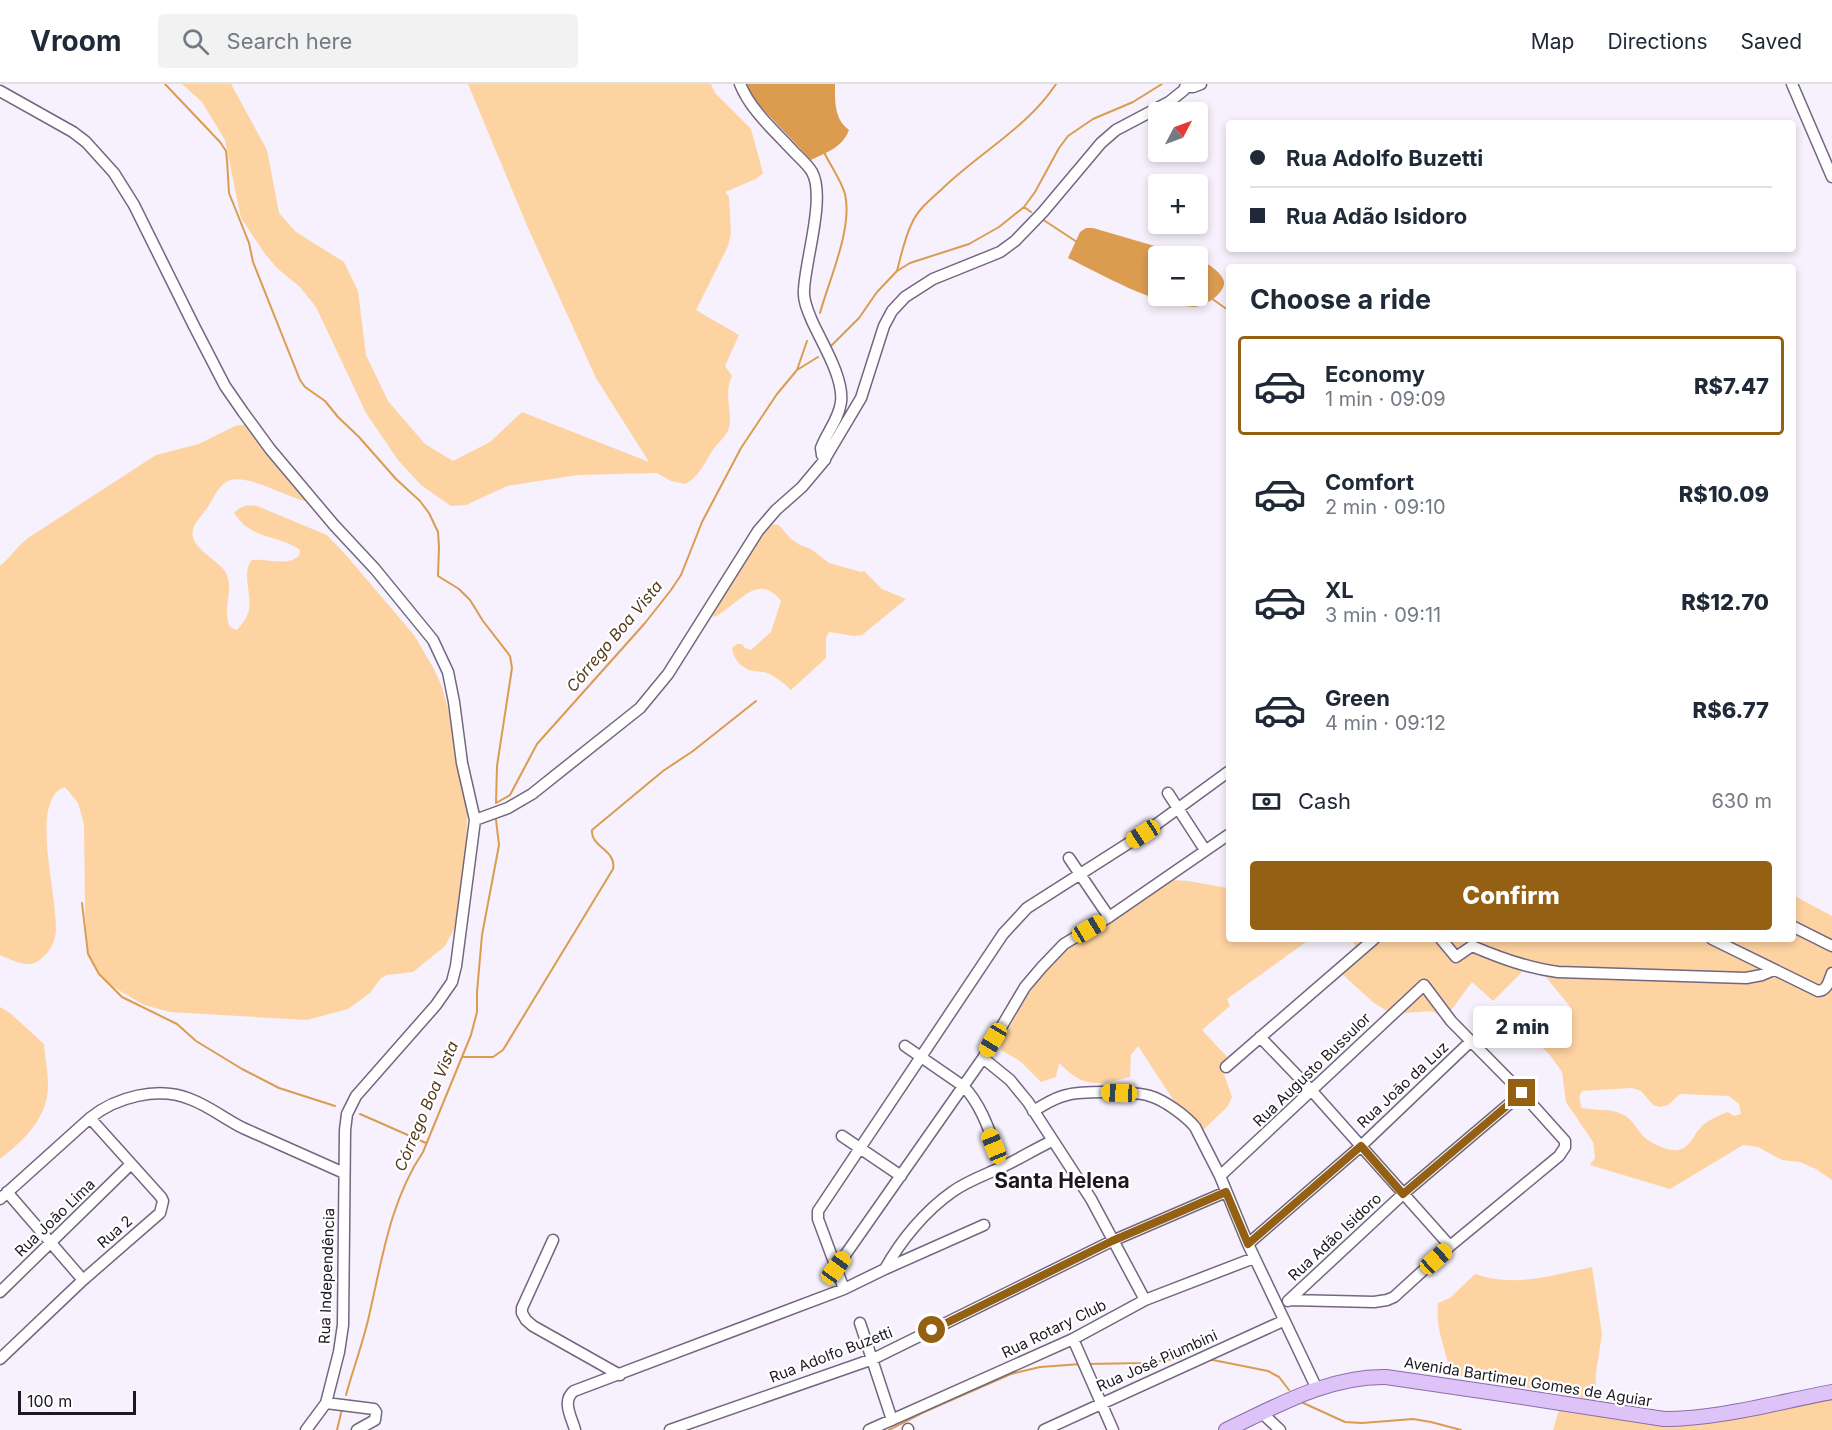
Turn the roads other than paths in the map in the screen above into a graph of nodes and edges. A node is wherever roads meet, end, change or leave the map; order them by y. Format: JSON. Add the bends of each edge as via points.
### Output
{"nodes":[{"id":1,"x":740,"y":84,"type":"edge"},
{"id":2,"x":1201,"y":84,"type":"edge"},
{"id":3,"x":1792,"y":84,"type":"edge"},
{"id":4,"x":1187,"y":86,"type":"edge"},
{"id":5,"x":0,"y":92,"type":"edge"},
{"id":6,"x":1832,"y":177,"type":"edge"},
{"id":7,"x":825,"y":460,"type":"junction"},
{"id":8,"x":1226,"y":773,"type":"edge"},
{"id":9,"x":1168,"y":793,"type":"dead end"},
{"id":10,"x":1179,"y":808,"type":"junction"},
{"id":11,"x":475,"y":820,"type":"junction"},
{"id":12,"x":1226,"y":836,"type":"edge"},
{"id":13,"x":1205,"y":850,"type":"junction"},
{"id":14,"x":1069,"y":858,"type":"dead end"},
{"id":15,"x":1080,"y":874,"type":"junction"},
{"id":16,"x":1108,"y":917,"type":"junction"},
{"id":17,"x":1796,"y":928,"type":"edge"},
{"id":18,"x":1371,"y":942,"type":"edge"},
{"id":19,"x":1444,"y":942,"type":"edge"},
{"id":20,"x":1476,"y":942,"type":"edge"},
{"id":21,"x":1718,"y":942,"type":"edge"},
{"id":22,"x":1832,"y":946,"type":"edge"},
{"id":23,"x":1774,"y":970,"type":"junction"},
{"id":24,"x":1832,"y":974,"type":"edge"},
{"id":25,"x":1260,"y":1037,"type":"junction"},
{"id":26,"x":1471,"y":1041,"type":"junction"},
{"id":27,"x":905,"y":1046,"type":"dead end"},
{"id":28,"x":922,"y":1057,"type":"junction"},
{"id":29,"x":983,"y":1058,"type":"junction"},
{"id":30,"x":1226,"y":1067,"type":"dead end"},
{"id":31,"x":963,"y":1086,"type":"junction"},
{"id":32,"x":1311,"y":1090,"type":"junction"},
{"id":33,"x":1522,"y":1093,"type":"junction"},
{"id":34,"x":1033,"y":1111,"type":"junction"},
{"id":35,"x":90,"y":1118,"type":"junction"},
{"id":36,"x":842,"y":1136,"type":"dead end"},
{"id":37,"x":1052,"y":1141,"type":"junction"},
{"id":38,"x":1361,"y":1146,"type":"junction"},
{"id":39,"x":861,"y":1148,"type":"junction"},
{"id":40,"x":131,"y":1164,"type":"junction"},
{"id":41,"x":1003,"y":1167,"type":"junction"},
{"id":42,"x":344,"y":1173,"type":"junction"},
{"id":43,"x":901,"y":1176,"type":"junction"},
{"id":44,"x":1220,"y":1176,"type":"junction"},
{"id":45,"x":1226,"y":1192,"type":"junction"},
{"id":46,"x":1403,"y":1194,"type":"junction"},
{"id":47,"x":4,"y":1196,"type":"edge"},
{"id":48,"x":984,"y":1225,"type":"dead end"},
{"id":49,"x":554,"y":1240,"type":"dead end"},
{"id":50,"x":1112,"y":1241,"type":"junction"},
{"id":51,"x":51,"y":1243,"type":"junction"},
{"id":52,"x":1248,"y":1244,"type":"junction"},
{"id":53,"x":1450,"y":1246,"type":"junction"},
{"id":54,"x":1254,"y":1258,"type":"junction"},
{"id":55,"x":836,"y":1268,"type":"junction"},
{"id":56,"x":885,"y":1269,"type":"junction"},
{"id":57,"x":83,"y":1280,"type":"junction"},
{"id":58,"x":844,"y":1289,"type":"junction"},
{"id":59,"x":0,"y":1292,"type":"edge"},
{"id":60,"x":1145,"y":1300,"type":"junction"},
{"id":61,"x":1290,"y":1300,"type":"junction"},
{"id":62,"x":1277,"y":1308,"type":"junction"},
{"id":63,"x":1283,"y":1321,"type":"junction"},
{"id":64,"x":860,"y":1323,"type":"dead end"},
{"id":65,"x":1073,"y":1339,"type":"junction"},
{"id":66,"x":0,"y":1359,"type":"edge"},
{"id":67,"x":873,"y":1359,"type":"junction"},
{"id":68,"x":620,"y":1375,"type":"junction"},
{"id":69,"x":1308,"y":1392,"type":"junction"},
{"id":70,"x":1832,"y":1392,"type":"edge"},
{"id":71,"x":326,"y":1403,"type":"junction"},
{"id":72,"x":1101,"y":1403,"type":"junction"},
{"id":73,"x":1262,"y":1413,"type":"junction"},
{"id":74,"x":892,"y":1420,"type":"junction"},
{"id":75,"x":306,"y":1430,"type":"edge"},
{"id":76,"x":357,"y":1430,"type":"edge"},
{"id":77,"x":575,"y":1430,"type":"edge"},
{"id":78,"x":670,"y":1430,"type":"edge"},
{"id":79,"x":869,"y":1430,"type":"edge"},
{"id":80,"x":1044,"y":1430,"type":"edge"},
{"id":81,"x":1113,"y":1430,"type":"edge"},
{"id":82,"x":1226,"y":1430,"type":"edge"},
{"id":83,"x":1280,"y":1430,"type":"edge"}],
"edges":[{"from":1,"to":7,"type":"street","via":[[750,102],[809,168],[815,180],[817,198],[803,292],[836,371],[841,400],[821,448]]},
{"from":2,"to":4,"type":"street"},
{"from":3,"to":6,"type":"street"},
{"from":4,"to":7,"type":"street","via":[[1169,102],[1116,130],[1101,143],[1016,241],[1000,252],[933,279],[905,297],[884,326],[861,398]]},
{"from":5,"to":11,"type":"street","via":[[73,132],[114,173],[225,386],[270,449],[433,640],[448,672]]},
{"from":7,"to":11,"type":"street","via":[[758,531],[668,674],[640,708],[532,794]]},
{"from":8,"to":10,"type":"street"},
{"from":9,"to":10,"type":"street"},
{"from":10,"to":13,"type":"street"},
{"from":10,"to":15,"type":"street"},
{"from":11,"to":42,"type":"street","name":"Rua Independência","via":[[452,982],[356,1096],[347,1114]]},
{"from":12,"to":13,"type":"street"},
{"from":13,"to":16,"type":"street"},
{"from":14,"to":15,"type":"street"},
{"from":15,"to":16,"type":"street"},
{"from":15,"to":28,"type":"street","via":[[1027,908],[1013,922]]},
{"from":16,"to":29,"type":"street","via":[[1064,944],[1041,967]]},
{"from":17,"to":22,"type":"street"},
{"from":18,"to":25,"type":"street"},
{"from":19,"to":20,"type":"street","via":[[1456,957]]},
{"from":20,"to":23,"type":"street","via":[[1514,963],[1558,972],[1746,978]]},
{"from":21,"to":23,"type":"street"},
{"from":23,"to":24,"type":"street","via":[[1818,991],[1826,988]]},
{"from":25,"to":30,"type":"street"},
{"from":25,"to":32,"type":"street"},
{"from":26,"to":32,"type":"street","name":"Rua Augusto Bussulor","via":[[1424,985]]},
{"from":26,"to":33,"type":"street"},
{"from":26,"to":38,"type":"street","name":"Rua João da Luz"},
{"from":27,"to":28,"type":"street"},
{"from":28,"to":31,"type":"street"},
{"from":28,"to":39,"type":"street"},
{"from":29,"to":31,"type":"street"},
{"from":29,"to":34,"type":"street","via":[[1010,1080]]},
{"from":31,"to":41,"type":"street","via":[[977,1103]]},
{"from":31,"to":43,"type":"street"},
{"from":32,"to":38,"type":"street"},
{"from":32,"to":44,"type":"street","name":"Rua Augusto Bussulor"},
{"from":33,"to":46,"type":"street","name":"Rua Adão Isidoro"},
{"from":33,"to":53,"type":"street","via":[[1565,1141],[1565,1147]]},
{"from":34,"to":37,"type":"street"},
{"from":34,"to":44,"type":"street","via":[[1082,1092],[1149,1095],[1190,1121]]},
{"from":35,"to":40,"type":"street","name":"Rua 2"},
{"from":35,"to":42,"type":"street","via":[[111,1103],[155,1094],[178,1095]]},
{"from":35,"to":47,"type":"street"},
{"from":36,"to":39,"type":"street"},
{"from":37,"to":41,"type":"street"},
{"from":37,"to":50,"type":"street","via":[[1091,1199]]},
{"from":38,"to":46,"type":"street"},
{"from":38,"to":52,"type":"street","name":"Rua João da Luz"},
{"from":39,"to":43,"type":"street"},
{"from":39,"to":55,"type":"street","via":[[818,1211]]},
{"from":40,"to":51,"type":"street","name":"Rua João Lima"},
{"from":40,"to":57,"type":"street","name":"Rua 2","via":[[161,1197],[162,1209]]},
{"from":41,"to":56,"type":"street","via":[[968,1182],[941,1201],[916,1225]]},
{"from":42,"to":71,"type":"street","name":"Rua Independência","via":[[343,1324]]},
{"from":43,"to":55,"type":"street"},
{"from":44,"to":45,"type":"street"},
{"from":45,"to":50,"type":"street","name":"Rua Adolfo Buzetti"},
{"from":45,"to":52,"type":"street"},
{"from":46,"to":53,"type":"street"},
{"from":46,"to":61,"type":"street","name":"Rua Adão Isidoro"},
{"from":47,"to":51,"type":"street"},
{"from":48,"to":56,"type":"street"},
{"from":49,"to":68,"type":"street","via":[[522,1313],[533,1326]]},
{"from":50,"to":60,"type":"street"},
{"from":50,"to":67,"type":"street","name":"Rua Adolfo Buzetti"},
{"from":51,"to":57,"type":"street"},
{"from":51,"to":59,"type":"street","name":"Rua João Lima"},
{"from":52,"to":54,"type":"street"},
{"from":53,"to":61,"type":"street","via":[[1388,1300]]},
{"from":54,"to":60,"type":"street","name":"Rua Rotary Club"},
{"from":54,"to":62,"type":"street"},
{"from":55,"to":58,"type":"street"},
{"from":56,"to":58,"type":"street"},
{"from":57,"to":66,"type":"street","name":"Rua 2"},
{"from":58,"to":68,"type":"street"},
{"from":60,"to":65,"type":"street","name":"Rua Rotary Club"},
{"from":61,"to":62,"type":"street","name":"Rua Adão Isidoro"},
{"from":62,"to":63,"type":"street"},
{"from":63,"to":69,"type":"street"},
{"from":63,"to":72,"type":"street","name":"Rua José Piumbini"},
{"from":64,"to":67,"type":"street"},
{"from":65,"to":72,"type":"street"},
{"from":65,"to":74,"type":"street","name":"Rua Rotary Club"},
{"from":67,"to":74,"type":"street"},
{"from":67,"to":78,"type":"street","name":"Rua Adolfo Buzetti"},
{"from":68,"to":77,"type":"street","via":[[569,1395],[567,1403]]},
{"from":69,"to":70,"type":"main road","name":"Avenida Bartimeu Gomes de Aguiar","via":[[1355,1379],[1386,1377],[1664,1419],[1709,1416]]},
{"from":69,"to":73,"type":"main road","name":"Avenida Bartimeu Gomes de Aguiar"},
{"from":71,"to":75,"type":"street","name":"Rua Independência"},
{"from":71,"to":76,"type":"street","via":[[374,1409],[375,1420]]},
{"from":72,"to":80,"type":"street","name":"Rua José Piumbini"},
{"from":72,"to":81,"type":"street"},
{"from":73,"to":82,"type":"main road","name":"Avenida Bartimeu Gomes de Aguiar"},
{"from":73,"to":83,"type":"street"},
{"from":74,"to":79,"type":"street","name":"Rua Rotary Club"}]}
